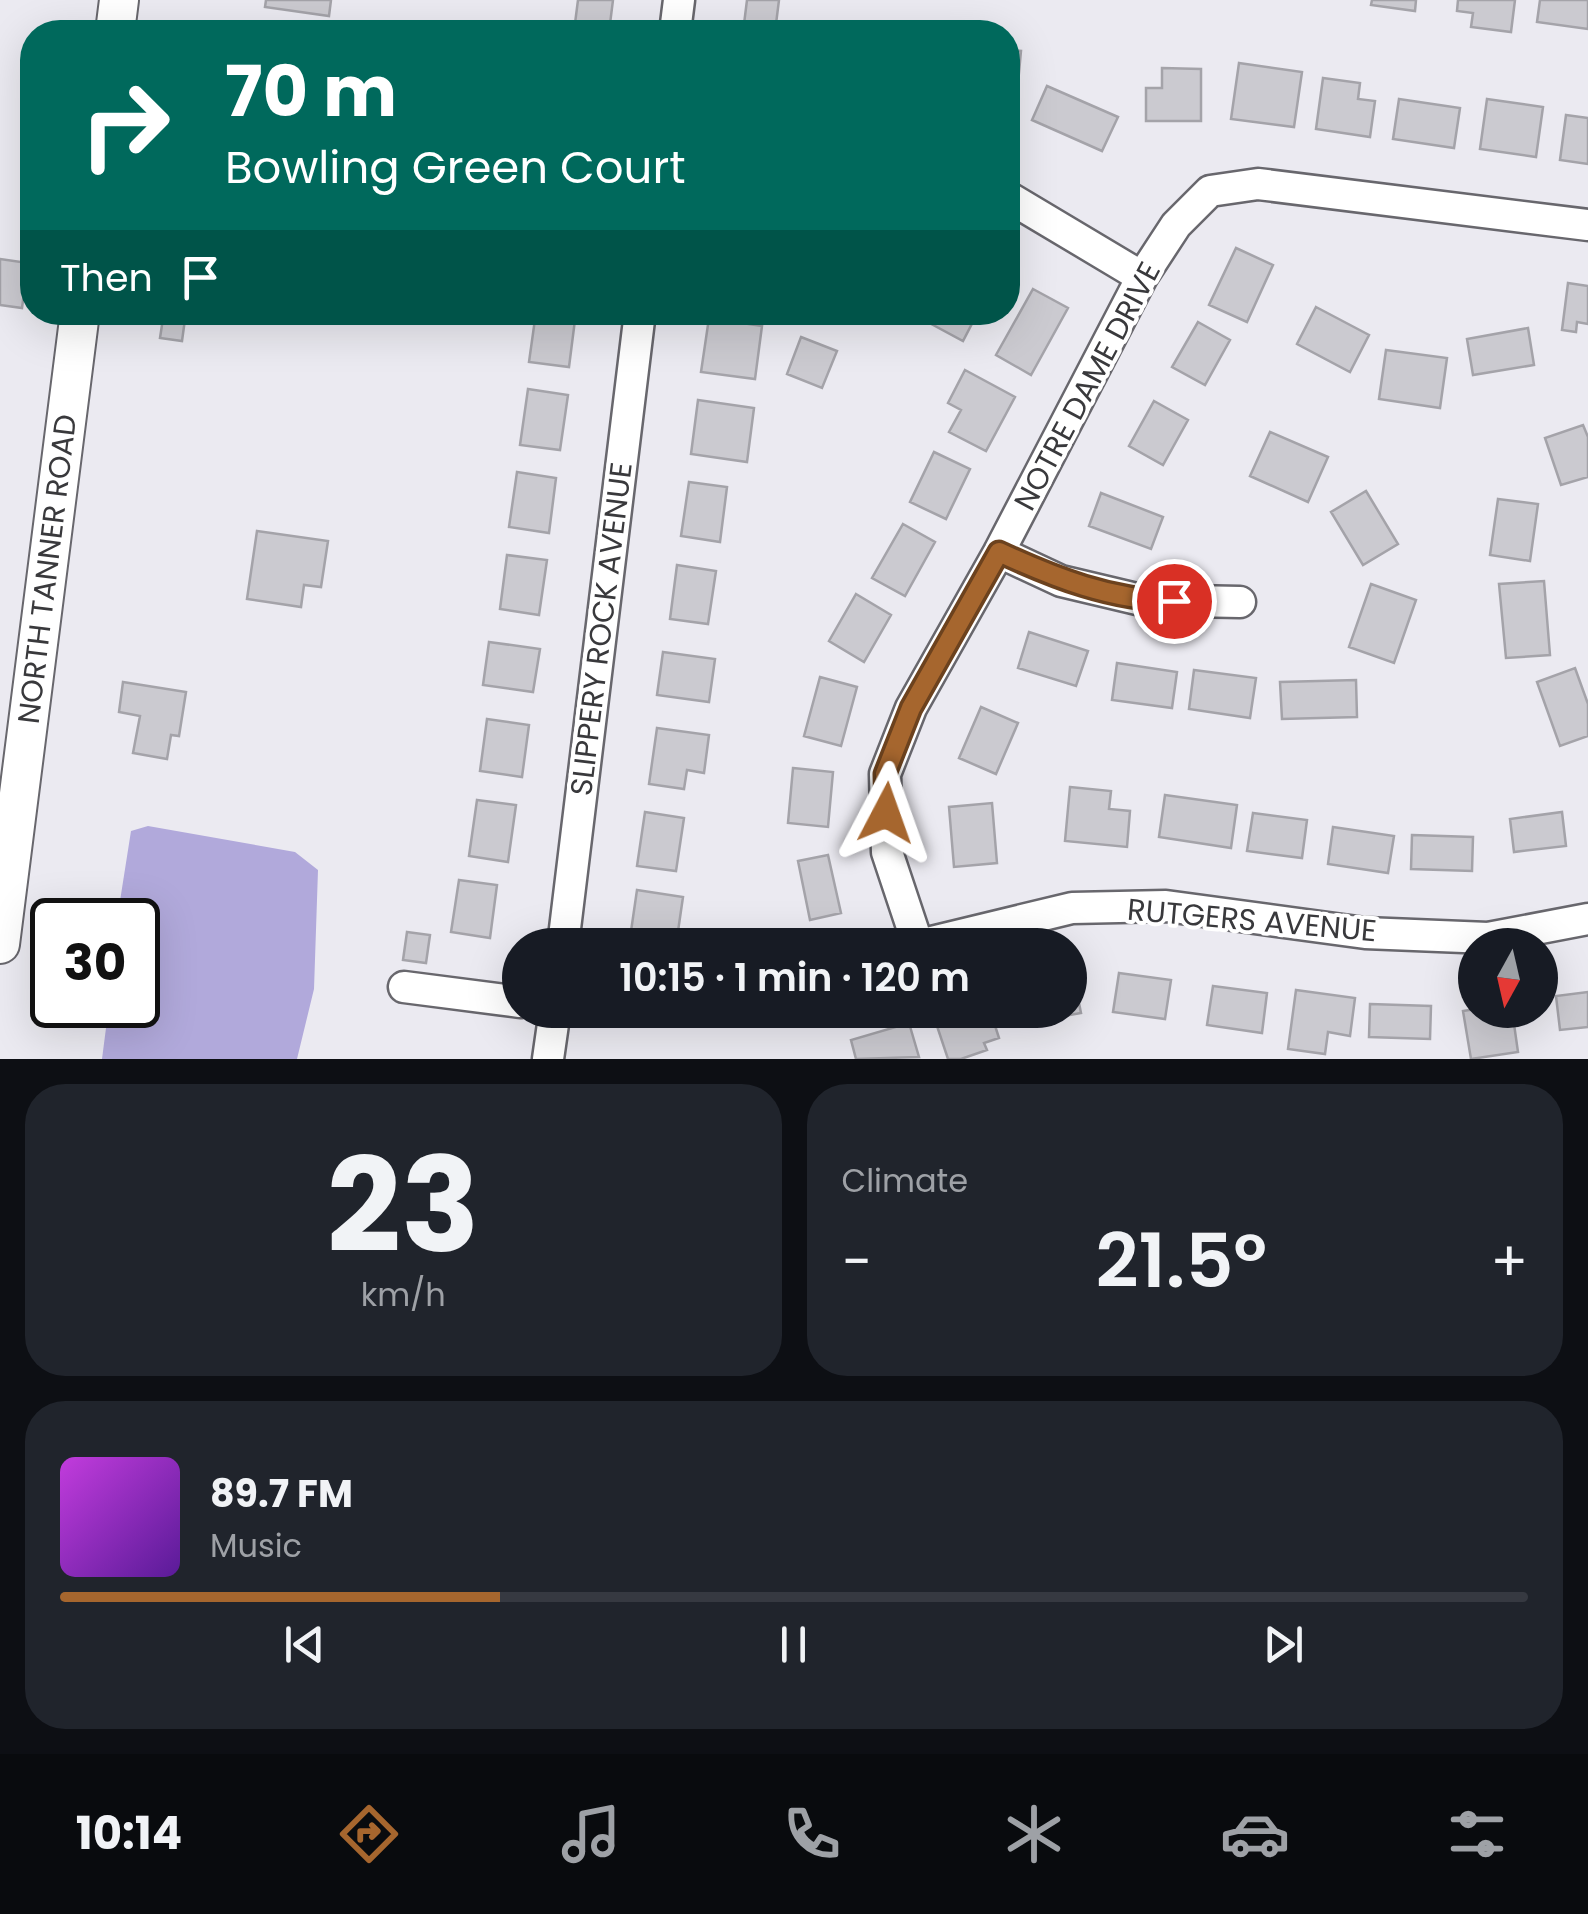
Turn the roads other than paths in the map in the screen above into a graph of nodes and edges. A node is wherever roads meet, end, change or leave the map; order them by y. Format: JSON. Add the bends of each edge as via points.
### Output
{"nodes":[{"id":1,"x":1020,"y":204,"type":"edge"},
{"id":2,"x":1588,"y":225,"type":"edge"},
{"id":3,"x":1142,"y":276,"type":"junction"},
{"id":4,"x":78,"y":325,"type":"edge"},
{"id":5,"x":638,"y":325,"type":"edge"},
{"id":6,"x":999,"y":552,"type":"junction"},
{"id":7,"x":1240,"y":602,"type":"dead end"},
{"id":8,"x":1588,"y":920,"type":"edge"},
{"id":9,"x":564,"y":928,"type":"edge"},
{"id":10,"x":912,"y":928,"type":"edge"},
{"id":11,"x":989,"y":928,"type":"edge"},
{"id":12,"x":0,"y":944,"type":"edge"},
{"id":13,"x":404,"y":987,"type":"dead end"},
{"id":14,"x":502,"y":1000,"type":"edge"},
{"id":15,"x":552,"y":1028,"type":"edge"},
{"id":16,"x":548,"y":1059,"type":"edge"}],
"edges":[{"from":1,"to":3,"type":"street"},
{"from":2,"to":3,"type":"street","name":"NOTRE DAME DRIVE","via":[[1258,184],[1210,191],[1176,225]]},
{"from":3,"to":6,"type":"street","name":"NOTRE DAME DRIVE"},
{"from":4,"to":12,"type":"main road","name":"NORTH TANNER ROAD"},
{"from":5,"to":9,"type":"street","name":"SLIPPERY ROCK AVENUE"},
{"from":6,"to":7,"type":"street","via":[[1061,581],[1141,600]]},
{"from":6,"to":10,"type":"street","name":"NOTRE DAME DRIVE","via":[[911,708],[885,774],[886,852]]},
{"from":8,"to":11,"type":"street","name":"RUTGERS AVENUE","via":[[1488,938],[1366,933],[1166,906],[1072,908]]},
{"from":13,"to":14,"type":"street"},
{"from":15,"to":16,"type":"street"}]}
